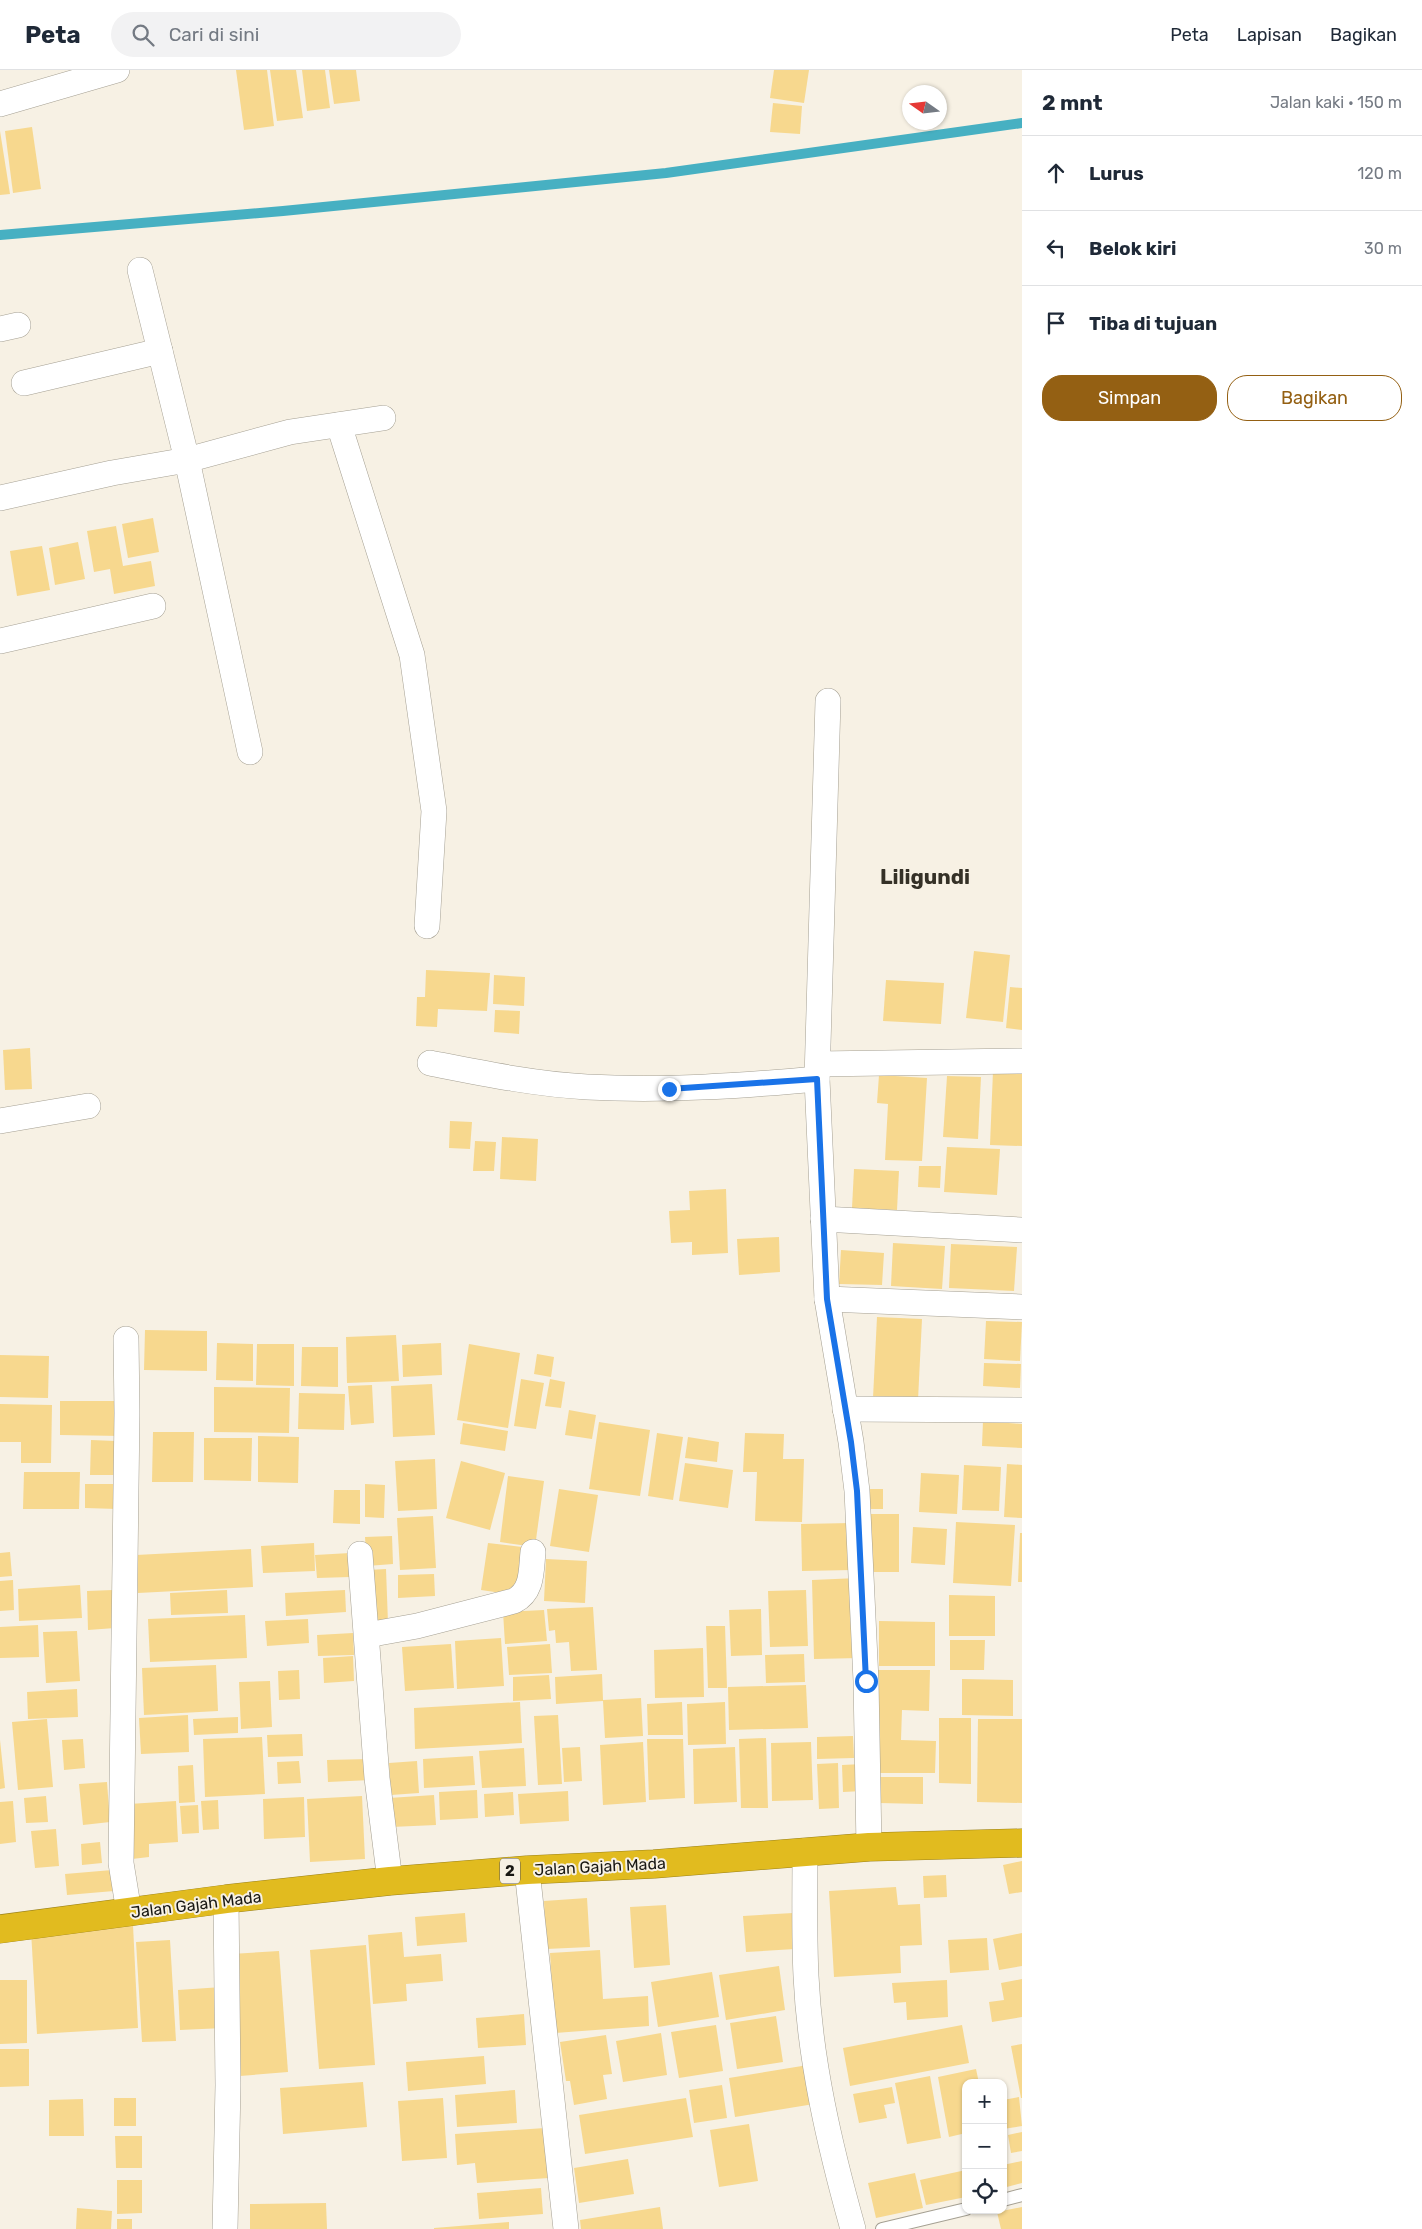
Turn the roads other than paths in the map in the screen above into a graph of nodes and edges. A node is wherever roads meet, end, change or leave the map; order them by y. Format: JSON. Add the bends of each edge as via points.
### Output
{"nodes":[{"id":1,"x":117,"y":70,"type":"edge"},
{"id":2,"x":0,"y":104,"type":"edge"},
{"id":3,"x":140,"y":270,"type":"dead end"},
{"id":4,"x":160,"y":351,"type":"junction"},
{"id":5,"x":24,"y":382,"type":"dead end"},
{"id":6,"x":383,"y":418,"type":"dead end"},
{"id":7,"x":339,"y":425,"type":"junction"},
{"id":8,"x":187,"y":460,"type":"junction"},
{"id":9,"x":0,"y":498,"type":"edge"},
{"id":10,"x":153,"y":606,"type":"dead end"},
{"id":11,"x":0,"y":641,"type":"edge"},
{"id":12,"x":828,"y":701,"type":"dead end"},
{"id":13,"x":250,"y":752,"type":"dead end"},
{"id":14,"x":427,"y":926,"type":"dead end"},
{"id":15,"x":1022,"y":1061,"type":"edge"},
{"id":16,"x":430,"y":1063,"type":"dead end"},
{"id":17,"x":818,"y":1071,"type":"junction"},
{"id":18,"x":88,"y":1106,"type":"dead end"},
{"id":19,"x":0,"y":1121,"type":"edge"},
{"id":20,"x":824,"y":1219,"type":"junction"},
{"id":21,"x":1022,"y":1230,"type":"edge"},
{"id":22,"x":827,"y":1299,"type":"junction"},
{"id":23,"x":1022,"y":1307,"type":"edge"},
{"id":24,"x":126,"y":1339,"type":"dead end"},
{"id":25,"x":844,"y":1409,"type":"junction"},
{"id":26,"x":1021,"y":1410,"type":"edge"},
{"id":27,"x":533,"y":1552,"type":"dead end"},
{"id":28,"x":360,"y":1554,"type":"dead end"},
{"id":29,"x":367,"y":1635,"type":"junction"},
{"id":30,"x":1022,"y":1843,"type":"edge"},
{"id":31,"x":869,"y":1847,"type":"junction"},
{"id":32,"x":805,"y":1852,"type":"junction"},
{"id":33,"x":527,"y":1870,"type":"junction"},
{"id":34,"x":390,"y":1881,"type":"junction"},
{"id":35,"x":226,"y":1899,"type":"junction"},
{"id":36,"x":130,"y":1912,"type":"junction"},
{"id":37,"x":0,"y":1929,"type":"edge"},
{"id":38,"x":1022,"y":2195,"type":"edge"},
{"id":39,"x":1007,"y":2199,"type":"edge"},
{"id":40,"x":962,"y":2210,"type":"edge"},
{"id":41,"x":225,"y":2229,"type":"edge"},
{"id":42,"x":566,"y":2229,"type":"edge"},
{"id":43,"x":853,"y":2229,"type":"edge"},
{"id":44,"x":882,"y":2229,"type":"edge"}],
"edges":[{"from":1,"to":2,"type":"street"},
{"from":3,"to":4,"type":"street"},
{"from":4,"to":5,"type":"street"},
{"from":4,"to":8,"type":"street"},
{"from":6,"to":7,"type":"street"},
{"from":7,"to":8,"type":"street","via":[[290,432]]},
{"from":7,"to":14,"type":"street","via":[[412,655],[434,811]]},
{"from":8,"to":9,"type":"street"},
{"from":8,"to":13,"type":"street"},
{"from":10,"to":11,"type":"street"},
{"from":12,"to":17,"type":"street"},
{"from":15,"to":17,"type":"street"},
{"from":16,"to":17,"type":"street","via":[[528,1081],[586,1087],[669,1089]]},
{"from":17,"to":20,"type":"street"},
{"from":18,"to":19,"type":"street"},
{"from":20,"to":21,"type":"street"},
{"from":20,"to":22,"type":"street"},
{"from":22,"to":23,"type":"street"},
{"from":22,"to":25,"type":"street"},
{"from":24,"to":36,"type":"street","via":[[121,1862]]},
{"from":25,"to":26,"type":"street"},
{"from":25,"to":31,"type":"street","via":[[857,1500],[866,1681]]},
{"from":27,"to":29,"type":"street","via":[[528,1586],[514,1601]]},
{"from":28,"to":29,"type":"street"},
{"from":29,"to":34,"type":"street","via":[[377,1778]]},
{"from":30,"to":31,"type":"highway","name":"Jalan Gajah Mada","number":"2"},
{"from":31,"to":32,"type":"highway","name":"Jalan Gajah Mada","number":"2"},
{"from":32,"to":33,"type":"highway","name":"Jalan Gajah Mada","number":"2"},
{"from":32,"to":43,"type":"street","via":[[806,1977],[812,2042],[831,2151]]},
{"from":33,"to":34,"type":"highway","name":"Jalan Gajah Mada","number":"2"},
{"from":33,"to":42,"type":"street"},
{"from":34,"to":35,"type":"highway","name":"Jalan Gajah Mada","number":"2"},
{"from":35,"to":36,"type":"highway","name":"Jalan Gajah Mada","number":"2"},
{"from":35,"to":41,"type":"street","via":[[228,2085]]},
{"from":36,"to":37,"type":"highway","name":"Jalan Gajah Mada","number":"2"},
{"from":38,"to":39,"type":"lane"},
{"from":40,"to":44,"type":"lane"}]}
